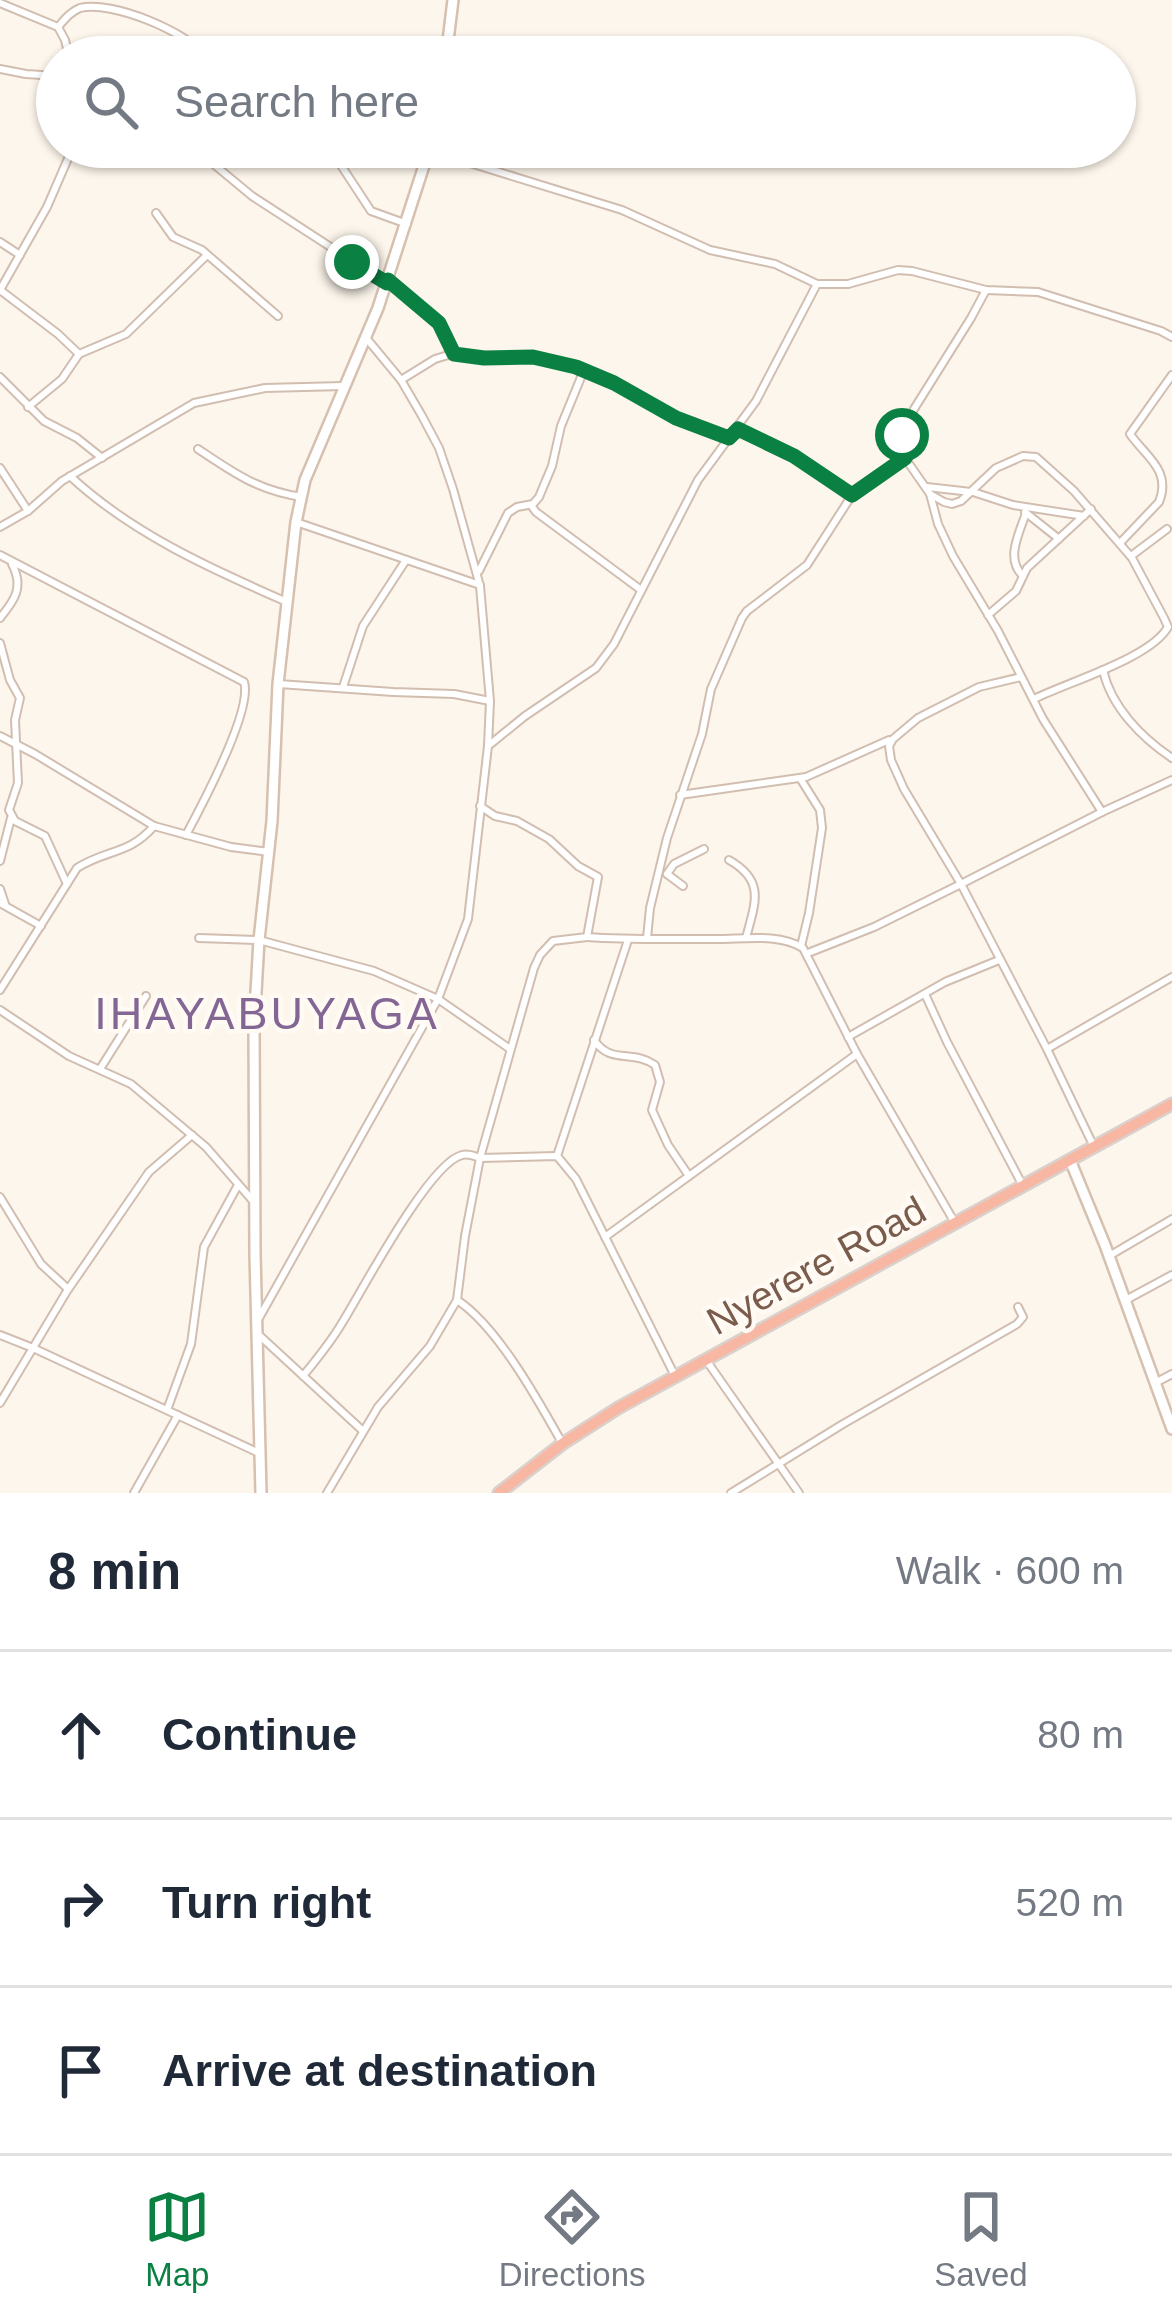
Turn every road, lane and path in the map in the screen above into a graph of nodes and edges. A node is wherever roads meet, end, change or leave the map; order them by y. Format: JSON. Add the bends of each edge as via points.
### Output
{"nodes":[{"id":1,"x":453,"y":0,"type":"edge"},
{"id":2,"x":0,"y":3,"type":"edge"},
{"id":3,"x":58,"y":27,"type":"junction"},
{"id":4,"x":63,"y":36,"type":"edge"},
{"id":5,"x":179,"y":36,"type":"edge"},
{"id":6,"x":449,"y":36,"type":"edge"},
{"id":7,"x":0,"y":69,"type":"edge"},
{"id":8,"x":36,"y":73,"type":"edge"},
{"id":9,"x":64,"y":168,"type":"edge"},
{"id":10,"x":218,"y":168,"type":"edge"},
{"id":11,"x":343,"y":168,"type":"edge"},
{"id":12,"x":424,"y":168,"type":"edge"},
{"id":13,"x":485,"y":168,"type":"edge"},
{"id":14,"x":156,"y":213,"type":"dead end"},
{"id":15,"x":406,"y":224,"type":"junction"},
{"id":16,"x":0,"y":242,"type":"edge"},
{"id":17,"x":207,"y":254,"type":"junction"},
{"id":18,"x":20,"y":255,"type":"junction"},
{"id":19,"x":387,"y":282,"type":"junction"},
{"id":20,"x":817,"y":284,"type":"junction"},
{"id":21,"x":0,"y":290,"type":"edge"},
{"id":22,"x":986,"y":290,"type":"junction"},
{"id":23,"x":278,"y":316,"type":"dead end"},
{"id":24,"x":365,"y":338,"type":"junction"},
{"id":25,"x":1172,"y":338,"type":"edge"},
{"id":26,"x":80,"y":354,"type":"junction"},
{"id":27,"x":454,"y":354,"type":"junction"},
{"id":28,"x":584,"y":370,"type":"junction"},
{"id":29,"x":1172,"y":375,"type":"edge"},
{"id":30,"x":0,"y":377,"type":"edge"},
{"id":31,"x":401,"y":380,"type":"junction"},
{"id":32,"x":343,"y":386,"type":"junction"},
{"id":33,"x":28,"y":407,"type":"junction"},
{"id":34,"x":738,"y":429,"type":"junction"},
{"id":35,"x":729,"y":438,"type":"junction"},
{"id":36,"x":198,"y":449,"type":"dead end"},
{"id":37,"x":102,"y":458,"type":"junction"},
{"id":38,"x":905,"y":458,"type":"junction"},
{"id":39,"x":0,"y":468,"type":"edge"},
{"id":40,"x":70,"y":476,"type":"junction"},
{"id":41,"x":928,"y":490,"type":"junction"},
{"id":42,"x":972,"y":492,"type":"junction"},
{"id":43,"x":852,"y":495,"type":"junction"},
{"id":44,"x":302,"y":497,"type":"junction"},
{"id":45,"x":531,"y":505,"type":"junction"},
{"id":46,"x":1018,"y":506,"type":"junction"},
{"id":47,"x":1091,"y":509,"type":"junction"},
{"id":48,"x":28,"y":511,"type":"junction"},
{"id":49,"x":1026,"y":513,"type":"junction"},
{"id":50,"x":1084,"y":516,"type":"junction"},
{"id":51,"x":296,"y":522,"type":"junction"},
{"id":52,"x":0,"y":527,"type":"edge"},
{"id":53,"x":1167,"y":529,"type":"dead end"},
{"id":54,"x":1059,"y":539,"type":"junction"},
{"id":55,"x":1120,"y":543,"type":"junction"},
{"id":56,"x":0,"y":555,"type":"edge"},
{"id":57,"x":1131,"y":556,"type":"junction"},
{"id":58,"x":406,"y":560,"type":"junction"},
{"id":59,"x":12,"y":563,"type":"junction"},
{"id":60,"x":478,"y":574,"type":"junction"},
{"id":61,"x":1022,"y":576,"type":"junction"},
{"id":62,"x":480,"y":586,"type":"junction"},
{"id":63,"x":641,"y":590,"type":"junction"},
{"id":64,"x":287,"y":602,"type":"junction"},
{"id":65,"x":988,"y":615,"type":"junction"},
{"id":66,"x":0,"y":618,"type":"edge"},
{"id":67,"x":1170,"y":626,"type":"edge"},
{"id":68,"x":0,"y":643,"type":"edge"},
{"id":69,"x":1102,"y":670,"type":"junction"},
{"id":70,"x":1022,"y":677,"type":"junction"},
{"id":71,"x":278,"y":684,"type":"junction"},
{"id":72,"x":343,"y":687,"type":"junction"},
{"id":73,"x":1034,"y":699,"type":"junction"},
{"id":74,"x":490,"y":701,"type":"junction"},
{"id":75,"x":0,"y":736,"type":"edge"},
{"id":76,"x":893,"y":739,"type":"junction"},
{"id":77,"x":17,"y":745,"type":"junction"},
{"id":78,"x":488,"y":746,"type":"junction"},
{"id":79,"x":1172,"y":758,"type":"edge"},
{"id":80,"x":800,"y":778,"type":"junction"},
{"id":81,"x":1172,"y":780,"type":"edge"},
{"id":82,"x":680,"y":795,"type":"junction"},
{"id":83,"x":480,"y":806,"type":"junction"},
{"id":84,"x":1102,"y":812,"type":"junction"},
{"id":85,"x":12,"y":817,"type":"junction"},
{"id":86,"x":154,"y":826,"type":"junction"},
{"id":87,"x":186,"y":835,"type":"junction"},
{"id":88,"x":704,"y":849,"type":"dead end"},
{"id":89,"x":269,"y":853,"type":"junction"},
{"id":90,"x":730,"y":860,"type":"dead end"},
{"id":91,"x":0,"y":861,"type":"edge"},
{"id":92,"x":663,"y":872,"type":"junction"},
{"id":93,"x":67,"y":884,"type":"junction"},
{"id":94,"x":961,"y":884,"type":"junction"},
{"id":95,"x":683,"y":886,"type":"dead end"},
{"id":96,"x":0,"y":889,"type":"edge"},
{"id":97,"x":3,"y":904,"type":"edge"},
{"id":98,"x":41,"y":926,"type":"junction"},
{"id":99,"x":199,"y":938,"type":"dead end"},
{"id":100,"x":587,"y":938,"type":"junction"},
{"id":101,"x":646,"y":938,"type":"junction"},
{"id":102,"x":746,"y":938,"type":"junction"},
{"id":103,"x":259,"y":940,"type":"junction"},
{"id":104,"x":628,"y":940,"type":"junction"},
{"id":105,"x":801,"y":946,"type":"junction"},
{"id":106,"x":808,"y":953,"type":"junction"},
{"id":107,"x":1001,"y":959,"type":"junction"},
{"id":108,"x":1172,"y":977,"type":"edge"},
{"id":109,"x":0,"y":990,"type":"edge"},
{"id":110,"x":925,"y":994,"type":"junction"},
{"id":111,"x":146,"y":996,"type":"dead end"},
{"id":112,"x":438,"y":999,"type":"junction"},
{"id":113,"x":0,"y":1010,"type":"edge"},
{"id":114,"x":848,"y":1037,"type":"junction"},
{"id":115,"x":593,"y":1040,"type":"junction"},
{"id":116,"x":510,"y":1049,"type":"junction"},
{"id":117,"x":1047,"y":1049,"type":"junction"},
{"id":118,"x":857,"y":1054,"type":"junction"},
{"id":119,"x":100,"y":1069,"type":"junction"},
{"id":120,"x":1172,"y":1104,"type":"edge"},
{"id":121,"x":192,"y":1135,"type":"junction"},
{"id":122,"x":1094,"y":1147,"type":"junction"},
{"id":123,"x":556,"y":1156,"type":"junction"},
{"id":124,"x":480,"y":1159,"type":"junction"},
{"id":125,"x":1070,"y":1160,"type":"junction"},
{"id":126,"x":689,"y":1177,"type":"junction"},
{"id":127,"x":238,"y":1185,"type":"junction"},
{"id":128,"x":1023,"y":1186,"type":"junction"},
{"id":129,"x":0,"y":1197,"type":"edge"},
{"id":130,"x":256,"y":1204,"type":"junction"},
{"id":131,"x":1172,"y":1219,"type":"edge"},
{"id":132,"x":955,"y":1223,"type":"junction"},
{"id":133,"x":605,"y":1237,"type":"junction"},
{"id":134,"x":1109,"y":1256,"type":"junction"},
{"id":135,"x":1172,"y":1275,"type":"edge"},
{"id":136,"x":68,"y":1289,"type":"junction"},
{"id":137,"x":457,"y":1300,"type":"junction"},
{"id":138,"x":1124,"y":1301,"type":"junction"},
{"id":139,"x":1018,"y":1307,"type":"dead end"},
{"id":140,"x":257,"y":1320,"type":"junction"},
{"id":141,"x":257,"y":1334,"type":"junction"},
{"id":142,"x":0,"y":1335,"type":"edge"},
{"id":143,"x":33,"y":1348,"type":"junction"},
{"id":144,"x":706,"y":1360,"type":"junction"},
{"id":145,"x":1172,"y":1374,"type":"edge"},
{"id":146,"x":303,"y":1376,"type":"junction"},
{"id":147,"x":675,"y":1376,"type":"junction"},
{"id":148,"x":1155,"y":1383,"type":"junction"},
{"id":149,"x":0,"y":1402,"type":"edge"},
{"id":150,"x":167,"y":1410,"type":"junction"},
{"id":151,"x":178,"y":1415,"type":"junction"},
{"id":152,"x":1172,"y":1429,"type":"edge"},
{"id":153,"x":363,"y":1431,"type":"junction"},
{"id":154,"x":562,"y":1444,"type":"junction"},
{"id":155,"x":261,"y":1454,"type":"junction"},
{"id":156,"x":778,"y":1463,"type":"junction"},
{"id":157,"x":134,"y":1493,"type":"edge"},
{"id":158,"x":261,"y":1493,"type":"edge"},
{"id":159,"x":327,"y":1493,"type":"edge"},
{"id":160,"x":499,"y":1493,"type":"edge"},
{"id":161,"x":731,"y":1493,"type":"edge"},
{"id":162,"x":799,"y":1493,"type":"edge"}],
"edges":[{"from":1,"to":6,"type":"main road"},
{"from":2,"to":3,"type":"street"},
{"from":3,"to":4,"type":"street"},
{"from":3,"to":5,"type":"street","via":[[71,12],[93,6],[133,13]]},
{"from":7,"to":8,"type":"street"},
{"from":9,"to":18,"type":"street"},
{"from":10,"to":19,"type":"street"},
{"from":11,"to":15,"type":"street","via":[[371,211]]},
{"from":12,"to":15,"type":"main road"},
{"from":13,"to":20,"type":"street"},
{"from":14,"to":17,"type":"street","via":[[173,237]]},
{"from":15,"to":19,"type":"main road"},
{"from":16,"to":18,"type":"street"},
{"from":17,"to":23,"type":"street"},
{"from":17,"to":26,"type":"street","via":[[127,334]]},
{"from":18,"to":21,"type":"street"},
{"from":19,"to":24,"type":"main road"},
{"from":19,"to":27,"type":"street","via":[[439,323]]},
{"from":20,"to":22,"type":"street","via":[[904,270]]},
{"from":20,"to":34,"type":"street"},
{"from":21,"to":26,"type":"street"},
{"from":22,"to":25,"type":"street","via":[[1062,298]]},
{"from":22,"to":38,"type":"street","via":[[914,409],[902,435]]},
{"from":24,"to":31,"type":"street"},
{"from":24,"to":32,"type":"main road"},
{"from":26,"to":33,"type":"street"},
{"from":27,"to":28,"type":"street","via":[[533,357]]},
{"from":27,"to":31,"type":"street"},
{"from":28,"to":35,"type":"street"},
{"from":28,"to":45,"type":"street"},
{"from":29,"to":55,"type":"street","via":[[1130,434],[1157,464],[1163,494]]},
{"from":30,"to":33,"type":"street"},
{"from":31,"to":60,"type":"street","via":[[439,448]]},
{"from":32,"to":37,"type":"street","via":[[207,398]]},
{"from":32,"to":44,"type":"main road"},
{"from":33,"to":37,"type":"street"},
{"from":34,"to":35,"type":"street"},
{"from":34,"to":43,"type":"street"},
{"from":35,"to":63,"type":"street"},
{"from":36,"to":44,"type":"street","via":[[258,487]]},
{"from":37,"to":40,"type":"street"},
{"from":38,"to":41,"type":"street"},
{"from":38,"to":43,"type":"street"},
{"from":39,"to":48,"type":"street"},
{"from":40,"to":48,"type":"street"},
{"from":40,"to":64,"type":"street","via":[[141,528]]},
{"from":41,"to":42,"type":"street"},
{"from":41,"to":42,"type":"street","via":[[952,504]]},
{"from":41,"to":65,"type":"street"},
{"from":42,"to":46,"type":"street"},
{"from":42,"to":47,"type":"street","via":[[996,468],[1029,455]]},
{"from":43,"to":82,"type":"street","via":[[807,566],[742,618]]},
{"from":44,"to":51,"type":"main road"},
{"from":45,"to":60,"type":"street","via":[[508,513]]},
{"from":45,"to":63,"type":"street"},
{"from":46,"to":49,"type":"street"},
{"from":46,"to":50,"type":"street"},
{"from":47,"to":50,"type":"street"},
{"from":47,"to":55,"type":"street"},
{"from":48,"to":52,"type":"street"},
{"from":49,"to":54,"type":"street"},
{"from":49,"to":61,"type":"street","via":[[1012,560]]},
{"from":50,"to":54,"type":"street"},
{"from":51,"to":58,"type":"street"},
{"from":51,"to":64,"type":"main road"},
{"from":53,"to":57,"type":"street"},
{"from":54,"to":61,"type":"street"},
{"from":55,"to":57,"type":"street"},
{"from":56,"to":59,"type":"street"},
{"from":57,"to":67,"type":"street"},
{"from":58,"to":62,"type":"street"},
{"from":58,"to":72,"type":"street","via":[[363,626]]},
{"from":59,"to":66,"type":"street","via":[[19,586]]},
{"from":59,"to":87,"type":"street","via":[[244,682],[234,732]]},
{"from":60,"to":62,"type":"street"},
{"from":61,"to":65,"type":"street"},
{"from":62,"to":74,"type":"street"},
{"from":63,"to":78,"type":"street","via":[[596,668]]},
{"from":64,"to":71,"type":"main road"},
{"from":65,"to":70,"type":"street"},
{"from":67,"to":69,"type":"street","via":[[1141,652]]},
{"from":68,"to":77,"type":"street","via":[[20,698]]},
{"from":69,"to":73,"type":"street"},
{"from":69,"to":79,"type":"street","via":[[1122,710]]},
{"from":70,"to":73,"type":"street"},
{"from":70,"to":76,"type":"street","via":[[979,687]]},
{"from":71,"to":72,"type":"street"},
{"from":71,"to":89,"type":"main road"},
{"from":72,"to":74,"type":"street"},
{"from":73,"to":84,"type":"street"},
{"from":74,"to":78,"type":"street"},
{"from":75,"to":77,"type":"street"},
{"from":76,"to":80,"type":"street"},
{"from":76,"to":94,"type":"street","via":[[895,770]]},
{"from":77,"to":85,"type":"street"},
{"from":77,"to":86,"type":"street"},
{"from":78,"to":83,"type":"street"},
{"from":80,"to":82,"type":"street"},
{"from":80,"to":105,"type":"street","via":[[822,828]]},
{"from":81,"to":84,"type":"street"},
{"from":82,"to":92,"type":"street"},
{"from":83,"to":100,"type":"street","via":[[550,839],[598,878]]},
{"from":83,"to":112,"type":"street","via":[[468,919]]},
{"from":84,"to":94,"type":"street"},
{"from":85,"to":91,"type":"street"},
{"from":85,"to":93,"type":"street","via":[[45,836]]},
{"from":86,"to":87,"type":"street"},
{"from":86,"to":93,"type":"street","via":[[133,846],[77,868]]},
{"from":87,"to":89,"type":"street"},
{"from":88,"to":92,"type":"street"},
{"from":89,"to":103,"type":"main road"},
{"from":90,"to":102,"type":"street","via":[[755,887]]},
{"from":92,"to":95,"type":"street"},
{"from":92,"to":101,"type":"street"},
{"from":93,"to":98,"type":"street"},
{"from":94,"to":106,"type":"street"},
{"from":94,"to":107,"type":"street"},
{"from":96,"to":97,"type":"street"},
{"from":97,"to":98,"type":"street"},
{"from":98,"to":109,"type":"street"},
{"from":99,"to":103,"type":"street"},
{"from":100,"to":104,"type":"street"},
{"from":100,"to":116,"type":"street","via":[[553,941],[540,956]]},
{"from":101,"to":102,"type":"street"},
{"from":101,"to":104,"type":"street"},
{"from":102,"to":105,"type":"street"},
{"from":103,"to":112,"type":"street","via":[[374,970]]},
{"from":103,"to":130,"type":"main road"},
{"from":104,"to":115,"type":"street"},
{"from":105,"to":106,"type":"street"},
{"from":106,"to":114,"type":"street"},
{"from":107,"to":110,"type":"street"},
{"from":107,"to":117,"type":"street"},
{"from":108,"to":117,"type":"street"},
{"from":110,"to":114,"type":"street"},
{"from":110,"to":128,"type":"street"},
{"from":111,"to":119,"type":"street"},
{"from":112,"to":116,"type":"street"},
{"from":112,"to":140,"type":"street"},
{"from":113,"to":119,"type":"street"},
{"from":114,"to":118,"type":"street"},
{"from":115,"to":123,"type":"street"},
{"from":115,"to":126,"type":"street","via":[[610,1056],[655,1065],[660,1082],[652,1111]]},
{"from":116,"to":124,"type":"street"},
{"from":117,"to":122,"type":"street"},
{"from":118,"to":126,"type":"street"},
{"from":118,"to":132,"type":"street"},
{"from":119,"to":121,"type":"street"},
{"from":120,"to":122,"type":"highway","name":"Nyerere Road"},
{"from":121,"to":127,"type":"street"},
{"from":121,"to":136,"type":"street","via":[[154,1165]]},
{"from":122,"to":125,"type":"highway","name":"Nyerere Road"},
{"from":123,"to":124,"type":"street"},
{"from":123,"to":133,"type":"street"},
{"from":124,"to":137,"type":"street"},
{"from":124,"to":146,"type":"street","via":[[459,1155],[443,1169]]},
{"from":125,"to":128,"type":"highway","name":"Nyerere Road"},
{"from":125,"to":134,"type":"main road"},
{"from":126,"to":133,"type":"street"},
{"from":127,"to":130,"type":"street"},
{"from":127,"to":150,"type":"street","via":[[204,1247],[191,1344]]},
{"from":128,"to":132,"type":"highway","name":"Nyerere Road"},
{"from":129,"to":136,"type":"street","via":[[41,1264]]},
{"from":130,"to":140,"type":"main road"},
{"from":131,"to":134,"type":"street"},
{"from":132,"to":144,"type":"highway","name":"Nyerere Road"},
{"from":133,"to":147,"type":"street"},
{"from":134,"to":138,"type":"main road"},
{"from":135,"to":138,"type":"street"},
{"from":136,"to":143,"type":"street"},
{"from":137,"to":153,"type":"street"},
{"from":137,"to":154,"type":"street","via":[[517,1370]]},
{"from":138,"to":148,"type":"main road"},
{"from":139,"to":156,"type":"street","via":[[1017,1324]]},
{"from":140,"to":141,"type":"main road"},
{"from":141,"to":146,"type":"street"},
{"from":141,"to":155,"type":"main road"},
{"from":142,"to":143,"type":"street"},
{"from":143,"to":149,"type":"street"},
{"from":143,"to":150,"type":"street"},
{"from":144,"to":147,"type":"highway","name":"Nyerere Road"},
{"from":144,"to":156,"type":"street"},
{"from":145,"to":148,"type":"street"},
{"from":146,"to":153,"type":"street"},
{"from":147,"to":154,"type":"highway","name":"Nyerere Road"},
{"from":148,"to":152,"type":"main road"},
{"from":150,"to":151,"type":"street"},
{"from":151,"to":155,"type":"street"},
{"from":151,"to":157,"type":"street"},
{"from":153,"to":159,"type":"street"},
{"from":154,"to":160,"type":"highway","name":"Nyerere Road"},
{"from":155,"to":158,"type":"main road"},
{"from":156,"to":161,"type":"street"},
{"from":156,"to":162,"type":"street"}]}
